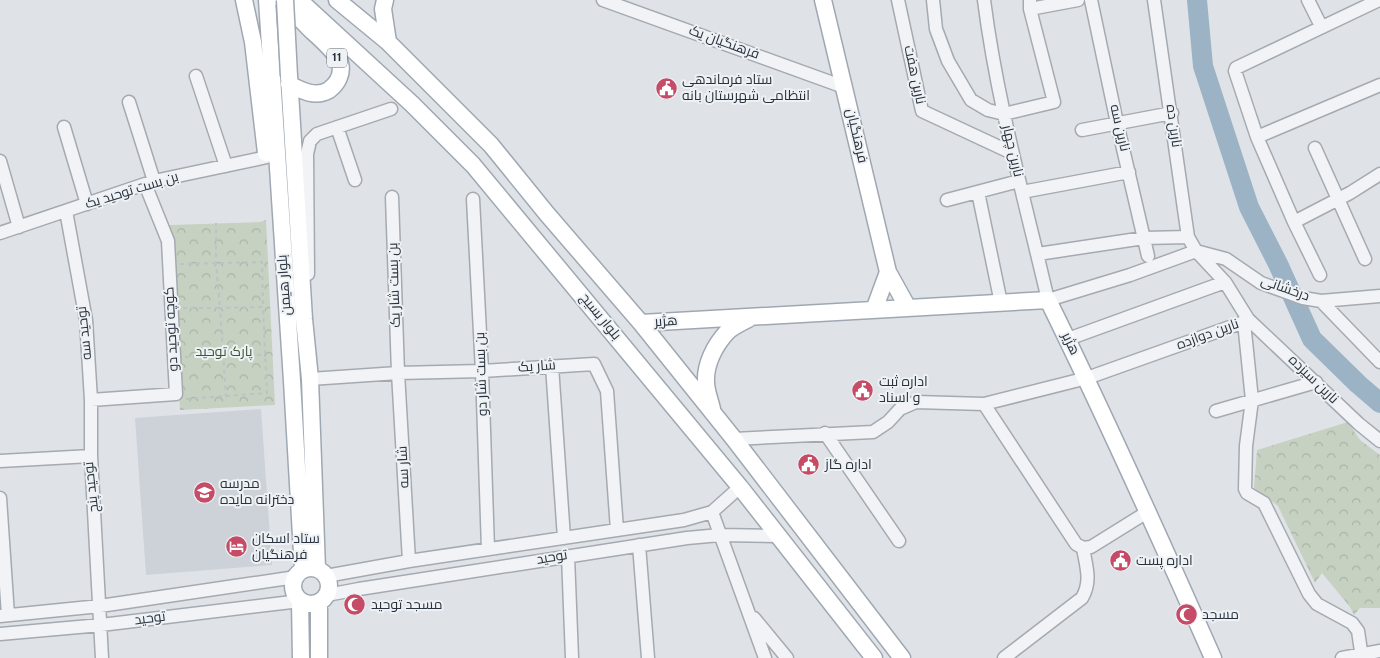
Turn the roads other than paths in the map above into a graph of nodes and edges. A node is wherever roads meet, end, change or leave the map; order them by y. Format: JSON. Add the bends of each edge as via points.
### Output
{"nodes":[{"id":1,"x":244,"y":0,"type":"edge"},
{"id":2,"x":267,"y":0,"type":"edge"},
{"id":3,"x":283,"y":0,"type":"edge"},
{"id":4,"x":299,"y":0,"type":"edge"},
{"id":5,"x":338,"y":0,"type":"edge"},
{"id":6,"x":385,"y":0,"type":"edge"},
{"id":7,"x":603,"y":0,"type":"edge"},
{"id":8,"x":823,"y":0,"type":"edge"},
{"id":9,"x":898,"y":0,"type":"edge"},
{"id":10,"x":933,"y":0,"type":"edge"},
{"id":11,"x":984,"y":0,"type":"edge"},
{"id":12,"x":1078,"y":0,"type":"edge"},
{"id":13,"x":1091,"y":0,"type":"edge"},
{"id":14,"x":1154,"y":0,"type":"edge"},
{"id":15,"x":1308,"y":0,"type":"edge"},
{"id":16,"x":1379,"y":0,"type":"edge"},
{"id":17,"x":1030,"y":4,"type":"edge"},
{"id":18,"x":1321,"y":26,"type":"junction"},
{"id":19,"x":388,"y":42,"type":"junction"},
{"id":20,"x":196,"y":76,"type":"dead end"},
{"id":21,"x":289,"y":80,"type":"junction"},
{"id":22,"x":1380,"y":84,"type":"edge"},
{"id":23,"x":844,"y":86,"type":"junction"},
{"id":24,"x":129,"y":102,"type":"dead end"},
{"id":25,"x":392,"y":109,"type":"dead end"},
{"id":26,"x":1172,"y":113,"type":"junction"},
{"id":27,"x":1004,"y":114,"type":"junction"},
{"id":28,"x":1117,"y":123,"type":"junction"},
{"id":29,"x":64,"y":127,"type":"dead end"},
{"id":30,"x":337,"y":127,"type":"junction"},
{"id":31,"x":1082,"y":130,"type":"dead end"},
{"id":32,"x":1257,"y":137,"type":"junction"},
{"id":33,"x":1315,"y":148,"type":"dead end"},
{"id":34,"x":1012,"y":153,"type":"junction"},
{"id":35,"x":267,"y":157,"type":"junction"},
{"id":36,"x":0,"y":161,"type":"edge"},
{"id":37,"x":226,"y":166,"type":"junction"},
{"id":38,"x":1129,"y":172,"type":"junction"},
{"id":39,"x":1377,"y":178,"type":"edge"},
{"id":40,"x":355,"y":180,"type":"dead end"},
{"id":41,"x":150,"y":183,"type":"junction"},
{"id":42,"x":1020,"y":186,"type":"junction"},
{"id":43,"x":978,"y":192,"type":"junction"},
{"id":44,"x":392,"y":197,"type":"dead end"},
{"id":45,"x":473,"y":199,"type":"dead end"},
{"id":46,"x":1338,"y":199,"type":"junction"},
{"id":47,"x":947,"y":200,"type":"dead end"},
{"id":48,"x":87,"y":204,"type":"junction"},
{"id":49,"x":66,"y":211,"type":"junction"},
{"id":50,"x":547,"y":214,"type":"junction"},
{"id":51,"x":1294,"y":222,"type":"junction"},
{"id":52,"x":281,"y":224,"type":"junction"},
{"id":53,"x":19,"y":227,"type":"junction"},
{"id":54,"x":528,"y":230,"type":"junction"},
{"id":55,"x":0,"y":234,"type":"edge"},
{"id":56,"x":1188,"y":237,"type":"junction"},
{"id":57,"x":1144,"y":238,"type":"junction"},
{"id":58,"x":1196,"y":251,"type":"junction"},
{"id":59,"x":1038,"y":254,"type":"junction"},
{"id":60,"x":1148,"y":256,"type":"dead end"},
{"id":61,"x":1366,"y":259,"type":"dead end"},
{"id":62,"x":888,"y":272,"type":"junction"},
{"id":63,"x":1320,"y":275,"type":"dead end"},
{"id":64,"x":1225,"y":282,"type":"junction"},
{"id":65,"x":1380,"y":296,"type":"edge"},
{"id":66,"x":1048,"y":300,"type":"junction"},
{"id":67,"x":1320,"y":301,"type":"junction"},
{"id":68,"x":1001,"y":303,"type":"junction"},
{"id":69,"x":908,"y":308,"type":"junction"},
{"id":70,"x":874,"y":310,"type":"junction"},
{"id":71,"x":752,"y":316,"type":"junction"},
{"id":72,"x":304,"y":319,"type":"junction"},
{"id":73,"x":1246,"y":320,"type":"junction"},
{"id":74,"x":641,"y":324,"type":"junction"},
{"id":75,"x":1068,"y":339,"type":"junction"},
{"id":76,"x":1380,"y":362,"type":"edge"},
{"id":77,"x":552,"y":366,"type":"junction"},
{"id":78,"x":482,"y":370,"type":"junction"},
{"id":79,"x":398,"y":373,"type":"junction"},
{"id":80,"x":1087,"y":378,"type":"junction"},
{"id":81,"x":310,"y":379,"type":"junction"},
{"id":82,"x":1316,"y":382,"type":"junction"},
{"id":83,"x":91,"y":400,"type":"junction"},
{"id":84,"x":1252,"y":400,"type":"junction"},
{"id":85,"x":984,"y":404,"type":"junction"},
{"id":86,"x":1216,"y":412,"type":"dead end"},
{"id":87,"x":712,"y":414,"type":"junction"},
{"id":88,"x":824,"y":433,"type":"junction"},
{"id":89,"x":734,"y":439,"type":"junction"},
{"id":90,"x":1380,"y":441,"type":"edge"},
{"id":91,"x":92,"y":456,"type":"junction"},
{"id":92,"x":0,"y":461,"type":"edge"},
{"id":93,"x":740,"y":487,"type":"junction"},
{"id":94,"x":0,"y":498,"type":"edge"},
{"id":95,"x":1149,"y":511,"type":"junction"},
{"id":96,"x":712,"y":512,"type":"junction"},
{"id":97,"x":618,"y":530,"type":"junction"},
{"id":98,"x":720,"y":534,"type":"junction"},
{"id":99,"x":778,"y":536,"type":"junction"},
{"id":100,"x":564,"y":538,"type":"junction"},
{"id":101,"x":899,"y":541,"type":"dead end"},
{"id":102,"x":639,"y":545,"type":"junction"},
{"id":103,"x":1083,"y":548,"type":"junction"},
{"id":104,"x":488,"y":549,"type":"junction"},
{"id":105,"x":568,"y":556,"type":"junction"},
{"id":106,"x":409,"y":562,"type":"junction"},
{"id":107,"x":356,"y":572,"type":"junction"},
{"id":108,"x":310,"y":573,"type":"junction"},
{"id":109,"x":358,"y":589,"type":"junction"},
{"id":110,"x":323,"y":599,"type":"junction"},
{"id":111,"x":300,"y":601,"type":"junction"},
{"id":112,"x":100,"y":606,"type":"junction"},
{"id":113,"x":748,"y":611,"type":"junction"},
{"id":114,"x":4,"y":615,"type":"edge"},
{"id":115,"x":101,"y":625,"type":"junction"},
{"id":116,"x":0,"y":634,"type":"edge"},
{"id":117,"x":1380,"y":651,"type":"edge"},
{"id":118,"x":1362,"y":656,"type":"edge"},
{"id":119,"x":102,"y":658,"type":"edge"},
{"id":120,"x":301,"y":658,"type":"edge"},
{"id":121,"x":319,"y":658,"type":"edge"},
{"id":122,"x":572,"y":658,"type":"edge"},
{"id":123,"x":648,"y":658,"type":"edge"},
{"id":124,"x":765,"y":658,"type":"edge"},
{"id":125,"x":787,"y":658,"type":"edge"},
{"id":126,"x":874,"y":658,"type":"edge"},
{"id":127,"x":902,"y":658,"type":"edge"},
{"id":128,"x":1004,"y":658,"type":"edge"},
{"id":129,"x":1213,"y":658,"type":"edge"},
{"id":130,"x":1342,"y":658,"type":"edge"}],
"edges":[{"from":1,"to":35,"type":"main road","via":[[253,42]]},
{"from":2,"to":52,"type":"main road","name":"بلوار هیمن"},
{"from":3,"to":21,"type":"main road","name":"بلوار هیمن","number":"11","bridge":true},
{"from":3,"to":21,"type":"main road","number":"11","via":[[329,47],[340,63],[340,77],[334,87],[323,94],[300,90]]},
{"from":4,"to":54,"type":"main road","name":"بلوار بسیج","via":[[473,165]]},
{"from":5,"to":19,"type":"main road","name":"بلوار بسیج"},
{"from":6,"to":19,"type":"main road","via":[[383,9]]},
{"from":7,"to":23,"type":"street","name":"فرهنگیان یک"},
{"from":8,"to":23,"type":"main road","name":"فرهنگیان"},
{"from":9,"to":34,"type":"street","name":"نارین هفت","via":[[922,111]]},
{"from":10,"to":27,"type":"street","via":[[936,29],[948,61],[971,100],[988,110]]},
{"from":11,"to":27,"type":"street","name":"نارین چهار","via":[[990,51]]},
{"from":12,"to":17,"type":"street"},
{"from":13,"to":28,"type":"street","name":"نارین سه"},
{"from":14,"to":26,"type":"street","name":"نارین ده"},
{"from":15,"to":18,"type":"street"},
{"from":16,"to":18,"type":"street"},
{"from":17,"to":27,"type":"street","via":[[1054,102]]},
{"from":18,"to":32,"type":"street","via":[[1236,68],[1235,74]]},
{"from":19,"to":50,"type":"main road","name":"بلوار بسیج","via":[[492,146]]},
{"from":20,"to":37,"type":"street"},
{"from":21,"to":72,"type":"main road","name":"بلوار هیمن"},
{"from":22,"to":32,"type":"street"},
{"from":23,"to":62,"type":"main road","name":"فرهنگیان"},
{"from":24,"to":41,"type":"street"},
{"from":25,"to":30,"type":"street"},
{"from":26,"to":28,"type":"street"},
{"from":26,"to":56,"type":"street","name":"نارین ده"},
{"from":27,"to":34,"type":"street","name":"نارین چهار"},
{"from":28,"to":31,"type":"street"},
{"from":28,"to":38,"type":"street","name":"نارین سه"},
{"from":29,"to":48,"type":"street"},
{"from":30,"to":40,"type":"street"},
{"from":30,"to":72,"type":"street","via":[[317,134],[310,141],[307,154],[308,267]]},
{"from":32,"to":51,"type":"street"},
{"from":33,"to":46,"type":"street"},
{"from":34,"to":42,"type":"street","name":"نارین چهار"},
{"from":35,"to":37,"type":"street","name":"بن بست توحید یک"},
{"from":35,"to":52,"type":"main road","via":[[272,198]]},
{"from":36,"to":53,"type":"street"},
{"from":37,"to":41,"type":"street","name":"بن بست توحید یک"},
{"from":38,"to":42,"type":"street"},
{"from":38,"to":57,"type":"street","name":"نارین سه"},
{"from":39,"to":46,"type":"street"},
{"from":41,"to":48,"type":"street","name":"بن بست توحید یک"},
{"from":41,"to":83,"type":"street","name":"کوچه توحید دو","via":[[168,241],[176,394]]},
{"from":42,"to":43,"type":"street"},
{"from":42,"to":59,"type":"street","name":"نارین چهار"},
{"from":43,"to":47,"type":"street"},
{"from":43,"to":68,"type":"street"},
{"from":44,"to":79,"type":"street","name":"بن بست شار یک"},
{"from":45,"to":78,"type":"street","name":"بن بست شار دو"},
{"from":46,"to":51,"type":"street"},
{"from":46,"to":61,"type":"street"},
{"from":48,"to":49,"type":"street","name":"بن بست توحید یک"},
{"from":49,"to":53,"type":"street","name":"بن بست توحید یک"},
{"from":49,"to":83,"type":"street","name":"توحید سه","via":[[86,320]]},
{"from":50,"to":54,"type":"main road"},
{"from":50,"to":74,"type":"main road","name":"بلوار بسیج"},
{"from":51,"to":63,"type":"street"},
{"from":52,"to":108,"type":"main road","name":"بلوار هیمن"},
{"from":53,"to":55,"type":"street","name":"بن بست توحید یک"},
{"from":54,"to":93,"type":"main road","name":"بلوار بسیج"},
{"from":56,"to":57,"type":"street"},
{"from":56,"to":58,"type":"street","name":"نارین ده"},
{"from":57,"to":59,"type":"street"},
{"from":57,"to":60,"type":"street","name":"نارین سه"},
{"from":58,"to":64,"type":"street","name":"نارین دوازده"},
{"from":58,"to":66,"type":"street"},
{"from":58,"to":67,"type":"street","name":"درخشانی","via":[[1226,259],[1261,283]]},
{"from":59,"to":66,"type":"street","name":"نارین چهار"},
{"from":62,"to":69,"type":"main road","name":"فرهنگیان"},
{"from":62,"to":70,"type":"main road"},
{"from":64,"to":73,"type":"street","name":"نارین دوازده"},
{"from":64,"to":75,"type":"street"},
{"from":65,"to":67,"type":"street","name":"درخشانی"},
{"from":66,"to":68,"type":"main road","name":"هژیر"},
{"from":66,"to":75,"type":"main road","name":"هژیر"},
{"from":67,"to":76,"type":"street"},
{"from":68,"to":69,"type":"main road","name":"هژیر"},
{"from":69,"to":70,"type":"main road","name":"هژیر"},
{"from":70,"to":71,"type":"main road","name":"هژیر"},
{"from":71,"to":74,"type":"main road","name":"هژیر"},
{"from":71,"to":87,"type":"main road","name":"هژیر","via":[[728,331],[711,357],[706,382]]},
{"from":72,"to":81,"type":"main road","name":"بلوار هیمن"},
{"from":73,"to":80,"type":"street","name":"نارین دوازده"},
{"from":73,"to":82,"type":"street","name":"نارین سیزده"},
{"from":73,"to":84,"type":"street"},
{"from":74,"to":87,"type":"main road","name":"بلوار بسیج"},
{"from":75,"to":80,"type":"main road","name":"هژیر"},
{"from":77,"to":78,"type":"street","name":"شار یک"},
{"from":77,"to":97,"type":"street","name":"شار یک","via":[[594,364],[607,391]]},
{"from":77,"to":100,"type":"street"},
{"from":78,"to":79,"type":"street","name":"شار یک"},
{"from":78,"to":104,"type":"street","name":"بن بست شار دو"},
{"from":79,"to":81,"type":"street","name":"شار یک"},
{"from":79,"to":106,"type":"street","name":"شار سه"},
{"from":80,"to":85,"type":"street","name":"نارین دوازده"},
{"from":80,"to":95,"type":"main road","name":"هژیر"},
{"from":81,"to":108,"type":"main road","name":"بلوار هیمن"},
{"from":82,"to":84,"type":"street"},
{"from":82,"to":90,"type":"street","name":"نارین سیزده"},
{"from":83,"to":91,"type":"street","name":"توحید سه"},
{"from":84,"to":86,"type":"street"},
{"from":84,"to":118,"type":"street","via":[[1244,482],[1247,493],[1264,502],[1317,604],[1348,620],[1358,631]]},
{"from":85,"to":88,"type":"street","name":"نارین دوازده","via":[[916,402],[900,409],[872,432]]},
{"from":85,"to":103,"type":"street","via":[[1076,544]]},
{"from":87,"to":89,"type":"main road","name":"بلوار بسیج"},
{"from":88,"to":89,"type":"street","name":"نارین دوازده"},
{"from":88,"to":101,"type":"street"},
{"from":89,"to":127,"type":"main road","name":"بلوار بسیج"},
{"from":91,"to":92,"type":"street","name":"توحید پنج"},
{"from":91,"to":112,"type":"street","name":"توحید پنج"},
{"from":93,"to":96,"type":"street","name":"توحید"},
{"from":93,"to":99,"type":"main road","name":"بلوار بسیج"},
{"from":94,"to":114,"type":"street"},
{"from":95,"to":103,"type":"street","via":[[1091,548]]},
{"from":95,"to":129,"type":"main road","name":"هژیر"},
{"from":96,"to":97,"type":"street","name":"توحید","via":[[684,520]]},
{"from":96,"to":98,"type":"street"},
{"from":97,"to":100,"type":"street","name":"توحید"},
{"from":98,"to":99,"type":"street","name":"توحید"},
{"from":98,"to":102,"type":"street","name":"توحید"},
{"from":98,"to":113,"type":"street"},
{"from":99,"to":126,"type":"main road","name":"بلوار بسیج"},
{"from":100,"to":104,"type":"street","name":"توحید"},
{"from":102,"to":105,"type":"street","name":"توحید"},
{"from":102,"to":123,"type":"street"},
{"from":103,"to":128,"type":"street","via":[[1089,578],[1082,598]]},
{"from":104,"to":106,"type":"street","name":"توحید"},
{"from":105,"to":109,"type":"street","name":"توحید"},
{"from":105,"to":122,"type":"street"},
{"from":106,"to":107,"type":"street","name":"توحید"},
{"from":107,"to":108,"type":"street","name":"توحید"},
{"from":107,"to":109,"type":"street"},
{"from":108,"to":110,"type":"main road","via":[[329,585]]},
{"from":108,"to":111,"type":"main road","via":[[293,587]]},
{"from":108,"to":112,"type":"street","name":"توحید"},
{"from":109,"to":110,"type":"street","name":"توحید"},
{"from":110,"to":111,"type":"main road","via":[[307,604]]},
{"from":110,"to":121,"type":"main road"},
{"from":111,"to":115,"type":"street","name":"توحید"},
{"from":111,"to":120,"type":"main road"},
{"from":112,"to":114,"type":"street","name":"توحید"},
{"from":112,"to":115,"type":"street","name":"توحید پنج"},
{"from":113,"to":124,"type":"street"},
{"from":113,"to":125,"type":"street"},
{"from":115,"to":116,"type":"street","name":"توحید"},
{"from":115,"to":119,"type":"street","name":"توحید پنج"},
{"from":117,"to":118,"type":"street"},
{"from":118,"to":130,"type":"street"}]}
